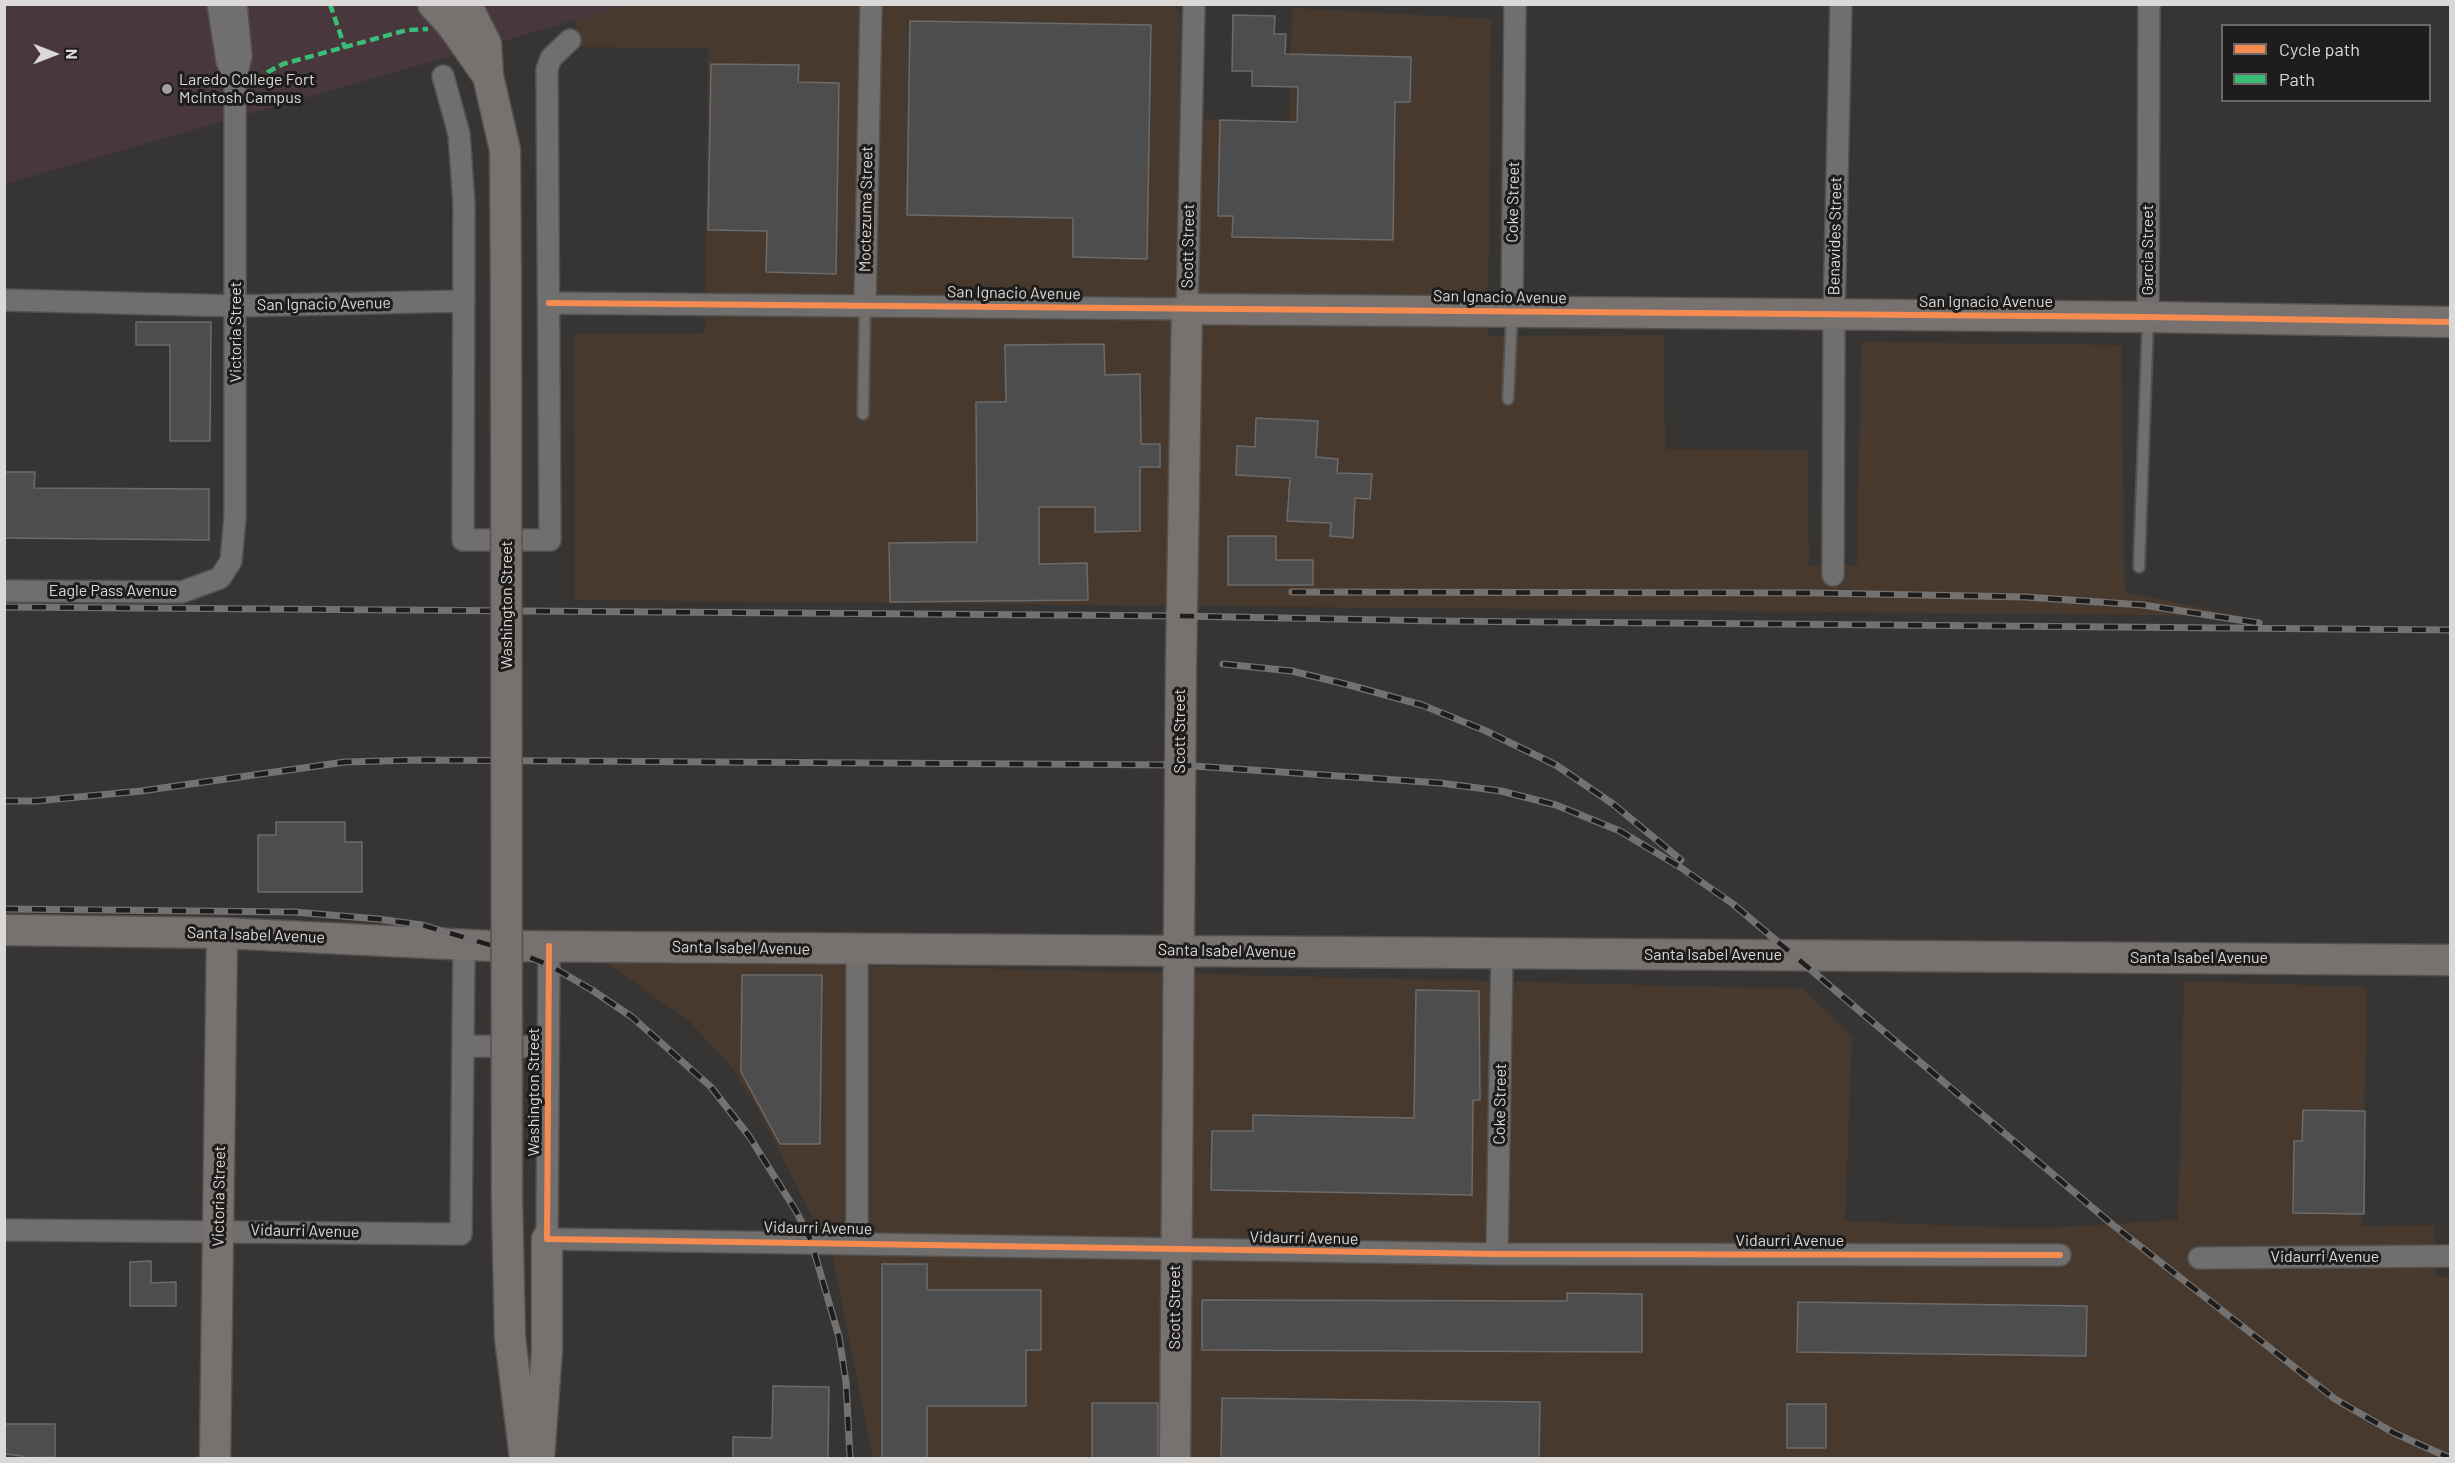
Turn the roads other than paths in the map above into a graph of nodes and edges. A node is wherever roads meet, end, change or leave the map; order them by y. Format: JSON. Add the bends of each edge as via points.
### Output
{"nodes":[{"id":1,"x":218,"y":4,"type":"edge"},
{"id":2,"x":236,"y":4,"type":"edge"},
{"id":3,"x":433,"y":4,"type":"edge"},
{"id":4,"x":466,"y":4,"type":"edge"},
{"id":5,"x":871,"y":4,"type":"edge"},
{"id":6,"x":1194,"y":4,"type":"edge"},
{"id":7,"x":1515,"y":4,"type":"edge"},
{"id":8,"x":1841,"y":4,"type":"edge"},
{"id":9,"x":2149,"y":4,"type":"edge"},
{"id":10,"x":570,"y":39,"type":"dead end"},
{"id":11,"x":443,"y":76,"type":"dead end"},
{"id":12,"x":488,"y":76,"type":"junction"},
{"id":13,"x":235,"y":81,"type":"junction"},
{"id":14,"x":4,"y":300,"type":"edge"},
{"id":15,"x":464,"y":301,"type":"junction"},
{"id":16,"x":549,"y":303,"type":"junction"},
{"id":17,"x":865,"y":305,"type":"junction"},
{"id":18,"x":236,"y":306,"type":"junction"},
{"id":19,"x":1187,"y":309,"type":"junction"},
{"id":20,"x":1512,"y":310,"type":"junction"},
{"id":21,"x":1834,"y":315,"type":"junction"},
{"id":22,"x":2148,"y":317,"type":"junction"},
{"id":23,"x":2451,"y":322,"type":"edge"},
{"id":24,"x":1508,"y":399,"type":"dead end"},
{"id":25,"x":863,"y":414,"type":"dead end"},
{"id":26,"x":2139,"y":567,"type":"dead end"},
{"id":27,"x":1833,"y":575,"type":"dead end"},
{"id":28,"x":220,"y":579,"type":"joint"},
{"id":29,"x":4,"y":591,"type":"edge"},
{"id":30,"x":4,"y":930,"type":"edge"},
{"id":31,"x":222,"y":933,"type":"junction"},
{"id":32,"x":464,"y":945,"type":"junction"},
{"id":33,"x":549,"y":946,"type":"junction"},
{"id":34,"x":857,"y":949,"type":"junction"},
{"id":35,"x":1179,"y":950,"type":"junction"},
{"id":36,"x":1502,"y":955,"type":"junction"},
{"id":37,"x":2451,"y":960,"type":"edge"},
{"id":38,"x":463,"y":1047,"type":"junction"},
{"id":39,"x":548,"y":1047,"type":"junction"},
{"id":40,"x":4,"y":1230,"type":"edge"},
{"id":41,"x":218,"y":1230,"type":"junction"},
{"id":42,"x":547,"y":1239,"type":"junction"},
{"id":43,"x":856,"y":1242,"type":"junction"},
{"id":44,"x":1175,"y":1250,"type":"junction"},
{"id":45,"x":1497,"y":1254,"type":"junction"},
{"id":46,"x":2060,"y":1255,"type":"dead end"},
{"id":47,"x":2451,"y":1256,"type":"edge"},
{"id":48,"x":2199,"y":1258,"type":"dead end"},
{"id":49,"x":215,"y":1458,"type":"edge"},
{"id":50,"x":525,"y":1458,"type":"edge"},
{"id":51,"x":539,"y":1458,"type":"edge"},
{"id":52,"x":1175,"y":1458,"type":"edge"}],
"edges":[{"from":1,"to":13,"type":"street","name":"Victoria Street","via":[[226,61]]},
{"from":2,"to":13,"type":"street","name":"Victoria Street","via":[[241,56]]},
{"from":3,"to":12,"type":"main road"},
{"from":4,"to":12,"type":"main road","via":[[486,44]]},
{"from":5,"to":17,"type":"street","name":"Moctezuma Street"},
{"from":6,"to":19,"type":"street","name":"Scott Street"},
{"from":7,"to":20,"type":"street","name":"Coke Street"},
{"from":8,"to":21,"type":"street","name":"Benavides Street"},
{"from":9,"to":22,"type":"street","name":"Garcia Street"},
{"from":10,"to":16,"type":"street","via":[[555,52],[547,69]]},
{"from":11,"to":15,"type":"street","via":[[459,134]]},
{"from":12,"to":50,"type":"main road","name":"Washington Street","bridge":true,"via":[[505,150],[507,1201],[510,1338]]},
{"from":13,"to":18,"type":"street","name":"Victoria Street"},
{"from":14,"to":18,"type":"street","name":"San Ignacio Avenue"},
{"from":15,"to":16,"type":"street","via":[[463,540],[550,540]]},
{"from":15,"to":18,"type":"street","name":"San Ignacio Avenue"},
{"from":16,"to":17,"type":"street","name":"San Ignacio Avenue"},
{"from":17,"to":19,"type":"street","name":"San Ignacio Avenue"},
{"from":17,"to":25,"type":"lane","name":"Moctezuma Street"},
{"from":18,"to":28,"type":"street","name":"Victoria Street","via":[[235,517],[231,561]]},
{"from":19,"to":20,"type":"main road","name":"San Ignacio Avenue"},
{"from":19,"to":35,"type":"main road","name":"Scott Street"},
{"from":20,"to":21,"type":"main road","name":"San Ignacio Avenue"},
{"from":20,"to":24,"type":"lane","name":"Coke Street"},
{"from":21,"to":22,"type":"main road","name":"San Ignacio Avenue"},
{"from":21,"to":27,"type":"street","name":"Benavides Street"},
{"from":22,"to":23,"type":"main road","name":"San Ignacio Avenue"},
{"from":22,"to":26,"type":"lane","name":"Garcia Street"},
{"from":28,"to":29,"type":"street","name":"Eagle Pass Avenue","via":[[182,592]]},
{"from":30,"to":31,"type":"main road","name":"Santa Isabel Avenue"},
{"from":31,"to":32,"type":"main road","name":"Santa Isabel Avenue"},
{"from":31,"to":41,"type":"main road","name":"Victoria Street"},
{"from":32,"to":33,"type":"main road","name":"Santa Isabel Avenue"},
{"from":32,"to":38,"type":"street"},
{"from":33,"to":34,"type":"main road","name":"Santa Isabel Avenue"},
{"from":33,"to":39,"type":"street","name":"Washington Street"},
{"from":34,"to":35,"type":"main road","name":"Santa Isabel Avenue"},
{"from":34,"to":43,"type":"street"},
{"from":35,"to":36,"type":"main road","name":"Santa Isabel Avenue"},
{"from":35,"to":44,"type":"main road","name":"Scott Street"},
{"from":36,"to":37,"type":"main road","name":"Santa Isabel Avenue"},
{"from":36,"to":45,"type":"street","name":"Coke Street"},
{"from":38,"to":39,"type":"street"},
{"from":38,"to":41,"type":"street","name":"Vidaurri Avenue","via":[[461,1234]]},
{"from":39,"to":42,"type":"street","name":"Washington Street"},
{"from":40,"to":41,"type":"street","name":"Vidaurri Avenue"},
{"from":41,"to":49,"type":"main road","name":"Victoria Street"},
{"from":42,"to":43,"type":"street","name":"Vidaurri Avenue"},
{"from":42,"to":51,"type":"main road","via":[[547,1350]]},
{"from":43,"to":44,"type":"street","name":"Vidaurri Avenue"},
{"from":44,"to":45,"type":"street","name":"Vidaurri Avenue"},
{"from":44,"to":52,"type":"main road","name":"Scott Street"},
{"from":45,"to":46,"type":"street","name":"Vidaurri Avenue"},
{"from":47,"to":48,"type":"street","name":"Vidaurri Avenue"}]}
